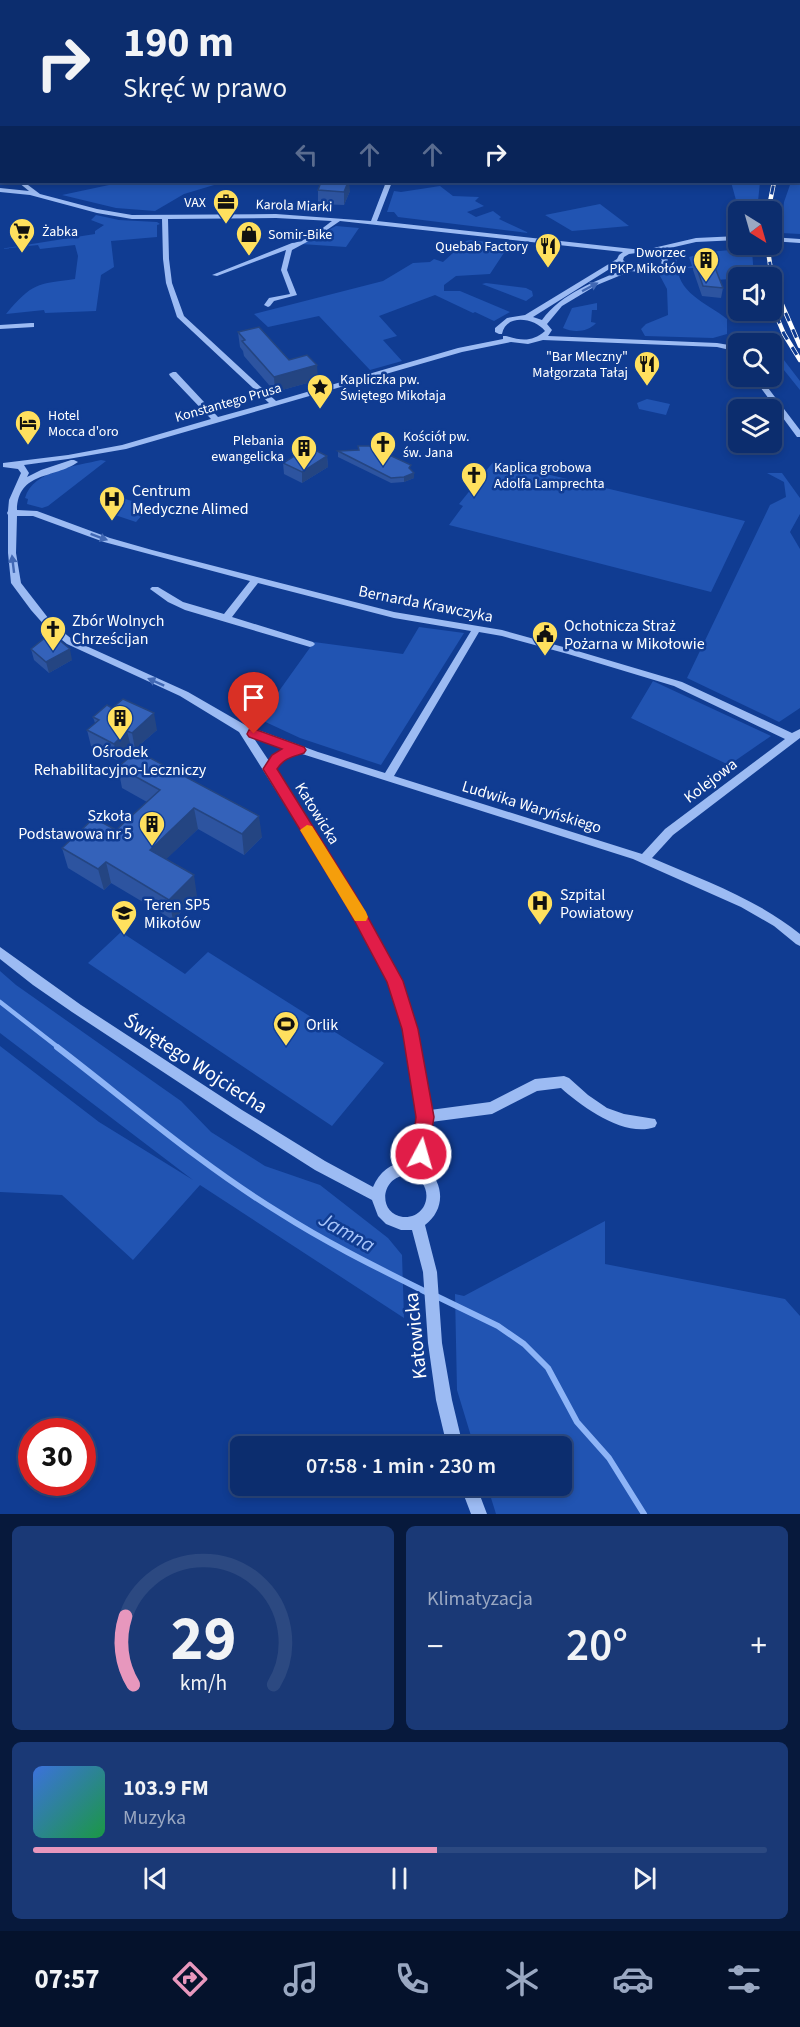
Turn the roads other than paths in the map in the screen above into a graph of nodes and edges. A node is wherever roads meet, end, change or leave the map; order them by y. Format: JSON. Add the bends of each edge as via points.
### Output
{"nodes":[{"id":1,"x":9,"y":183,"type":"dead end"},
{"id":2,"x":22,"y":183,"type":"edge"},
{"id":3,"x":389,"y":183,"type":"edge"},
{"id":4,"x":0,"y":188,"type":"edge"},
{"id":5,"x":42,"y":197,"type":"junction"},
{"id":6,"x":165,"y":218,"type":"junction"},
{"id":7,"x":339,"y":219,"type":"junction"},
{"id":8,"x":374,"y":222,"type":"junction"},
{"id":9,"x":728,"y":238,"type":"edge"},
{"id":10,"x":782,"y":240,"type":"edge"},
{"id":11,"x":545,"y":241,"type":"junction"},
{"id":12,"x":800,"y":241,"type":"edge"},
{"id":13,"x":294,"y":244,"type":"junction"},
{"id":14,"x":728,"y":244,"type":"edge"},
{"id":15,"x":782,"y":245,"type":"edge"},
{"id":16,"x":800,"y":246,"type":"edge"},
{"id":17,"x":632,"y":251,"type":"junction"},
{"id":18,"x":650,"y":251,"type":"junction"},
{"id":19,"x":662,"y":256,"type":"junction"},
{"id":20,"x":620,"y":258,"type":"junction"},
{"id":21,"x":631,"y":269,"type":"junction"},
{"id":22,"x":215,"y":275,"type":"dead end"},
{"id":23,"x":268,"y":305,"type":"dead end"},
{"id":24,"x":526,"y":318,"type":"junction"},
{"id":25,"x":31,"y":325,"type":"dead end"},
{"id":26,"x":0,"y":327,"type":"edge"},
{"id":27,"x":546,"y":327,"type":"junction"},
{"id":28,"x":499,"y":332,"type":"junction"},
{"id":29,"x":543,"y":338,"type":"junction"},
{"id":30,"x":586,"y":339,"type":"junction"},
{"id":31,"x":511,"y":340,"type":"junction"},
{"id":32,"x":728,"y":347,"type":"edge"},
{"id":33,"x":461,"y":350,"type":"junction"},
{"id":34,"x":173,"y":374,"type":"dead end"},
{"id":35,"x":763,"y":387,"type":"edge"},
{"id":36,"x":274,"y":403,"type":"junction"},
{"id":37,"x":216,"y":420,"type":"junction"},
{"id":38,"x":800,"y":435,"type":"edge"},
{"id":39,"x":110,"y":449,"type":"junction"},
{"id":40,"x":3,"y":466,"type":"edge"},
{"id":41,"x":21,"y":484,"type":"junction"},
{"id":42,"x":11,"y":513,"type":"junction"},
{"id":43,"x":256,"y":579,"type":"junction"},
{"id":44,"x":155,"y":589,"type":"dead end"},
{"id":45,"x":226,"y":618,"type":"junction"},
{"id":46,"x":477,"y":628,"type":"junction"},
{"id":47,"x":310,"y":644,"type":"dead end"},
{"id":48,"x":243,"y":729,"type":"junction"},
{"id":49,"x":797,"y":736,"type":"edge"},
{"id":50,"x":279,"y":742,"type":"junction"},
{"id":51,"x":299,"y":750,"type":"junction"},
{"id":52,"x":261,"y":755,"type":"junction"},
{"id":53,"x":269,"y":769,"type":"junction"},
{"id":54,"x":388,"y":778,"type":"junction"},
{"id":55,"x":644,"y":859,"type":"junction"},
{"id":56,"x":800,"y":941,"type":"edge"},
{"id":57,"x":0,"y":952,"type":"edge"},
{"id":58,"x":425,"y":1117,"type":"junction"},
{"id":59,"x":650,"y":1123,"type":"dead end"},
{"id":60,"x":419,"y":1172,"type":"junction"},
{"id":61,"x":377,"y":1196,"type":"junction"},
{"id":62,"x":417,"y":1221,"type":"junction"},
{"id":63,"x":453,"y":1436,"type":"edge"},
{"id":64,"x":472,"y":1496,"type":"edge"},
{"id":65,"x":479,"y":1514,"type":"edge"}],
"edges":[{"from":1,"to":4,"type":"street"},
{"from":2,"to":5,"type":"street","name":"Karola Miarki"},
{"from":3,"to":8,"type":"street"},
{"from":4,"to":5,"type":"street","name":"Karola Miarki"},
{"from":5,"to":6,"type":"street","name":"Karola Miarki","via":[[116,216]]},
{"from":6,"to":7,"type":"street","name":"Karola Miarki"},
{"from":6,"to":36,"type":"street","via":[[169,283],[181,317]]},
{"from":7,"to":8,"type":"street","name":"Karola Miarki"},
{"from":7,"to":13,"type":"street"},
{"from":8,"to":11,"type":"street","name":"Karola Miarki"},
{"from":9,"to":18,"type":"street","via":[[696,240]]},
{"from":10,"to":12,"type":"street"},
{"from":11,"to":17,"type":"street","name":"Karola Miarki"},
{"from":11,"to":20,"type":"street","name":"Karola Miarki"},
{"from":13,"to":22,"type":"street"},
{"from":13,"to":23,"type":"street","via":[[285,257],[284,270],[294,295],[271,299]]},
{"from":14,"to":19,"type":"street","via":[[698,246]]},
{"from":15,"to":16,"type":"street"},
{"from":17,"to":18,"type":"street","name":"Karola Miarki"},
{"from":17,"to":20,"type":"street"},
{"from":18,"to":19,"type":"street"},
{"from":19,"to":21,"type":"street","via":[[666,262],[657,270]]},
{"from":20,"to":21,"type":"street"},
{"from":20,"to":24,"type":"street"},
{"from":27,"to":21,"type":"street","one_way":true,"via":[[549,314],[562,303]]},
{"from":24,"to":27,"type":"street"},
{"from":24,"to":28,"type":"street","name":"Konstantego Prusa","via":[[505,321]]},
{"from":25,"to":26,"type":"street"},
{"from":27,"to":29,"type":"street"},
{"from":27,"to":30,"type":"street"},
{"from":28,"to":31,"type":"street"},
{"from":28,"to":33,"type":"street","name":"Konstantego Prusa"},
{"from":29,"to":30,"type":"street"},
{"from":29,"to":31,"type":"street","name":"Konstantego Prusa"},
{"from":30,"to":32,"type":"street"},
{"from":31,"to":33,"type":"street","name":"Konstantego Prusa"},
{"from":33,"to":36,"type":"street","name":"Konstantego Prusa"},
{"from":34,"to":37,"type":"street"},
{"from":35,"to":38,"type":"street"},
{"from":36,"to":37,"type":"street","name":"Konstantego Prusa"},
{"from":37,"to":39,"type":"street","name":"Konstantego Prusa"},
{"from":39,"to":40,"type":"street","name":"Konstantego Prusa"},
{"from":39,"to":41,"type":"street","via":[[50,469]]},
{"from":40,"to":41,"type":"street","via":[[24,470]]},
{"from":41,"to":42,"type":"street","name":"Katowicka"},
{"from":42,"to":43,"type":"street","name":"Bernarda Krawczyka","one_way":true,"via":[[44,516],[107,540]]},
{"from":48,"to":42,"type":"street","name":"Katowicka","one_way":true,"via":[[184,694],[70,642],[49,625],[16,583]]},
{"from":43,"to":45,"type":"street"},
{"from":43,"to":46,"type":"street","name":"Bernarda Krawczyka","via":[[394,615]]},
{"from":44,"to":45,"type":"street","via":[[179,605]]},
{"from":45,"to":47,"type":"street"},
{"from":46,"to":49,"type":"street","name":"Bernarda Krawczyka","via":[[678,684]]},
{"from":46,"to":54,"type":"street"},
{"from":48,"to":50,"type":"street","name":"Ludwika Waryńskiego"},
{"from":48,"to":52,"type":"street","name":"Katowicka"},
{"from":49,"to":55,"type":"street","name":"Kolejowa","via":[[669,832]]},
{"from":50,"to":51,"type":"street","name":"Ludwika Waryńskiego"},
{"from":50,"to":52,"type":"street"},
{"from":51,"to":53,"type":"street","via":[[276,758]]},
{"from":51,"to":54,"type":"street","name":"Ludwika Waryńskiego"},
{"from":52,"to":53,"type":"street","name":"Katowicka"},
{"from":53,"to":58,"type":"street","name":"Katowicka","via":[[350,898],[395,981],[410,1029]]},
{"from":54,"to":55,"type":"street","name":"Ludwika Waryńskiego"},
{"from":55,"to":56,"type":"street","name":"Ludwika Waryńskiego","via":[[745,904]]},
{"from":57,"to":61,"type":"street","name":"Świętego Wojciecha","via":[[71,1005],[264,1132]]},
{"from":58,"to":59,"type":"street","via":[[492,1108],[536,1085],[564,1082],[588,1105],[630,1123]]},
{"from":58,"to":60,"type":"street","name":"Katowicka"},
{"from":60,"to":61,"type":"street","via":[[407,1169],[388,1176],[381,1182]]},
{"from":60,"to":62,"type":"street","via":[[430,1183],[434,1196],[428,1215]]},
{"from":61,"to":62,"type":"street","via":[[381,1210],[390,1219],[403,1223]]},
{"from":62,"to":63,"type":"street","name":"Katowicka","via":[[430,1272],[435,1343]]},
{"from":64,"to":65,"type":"street"}]}
